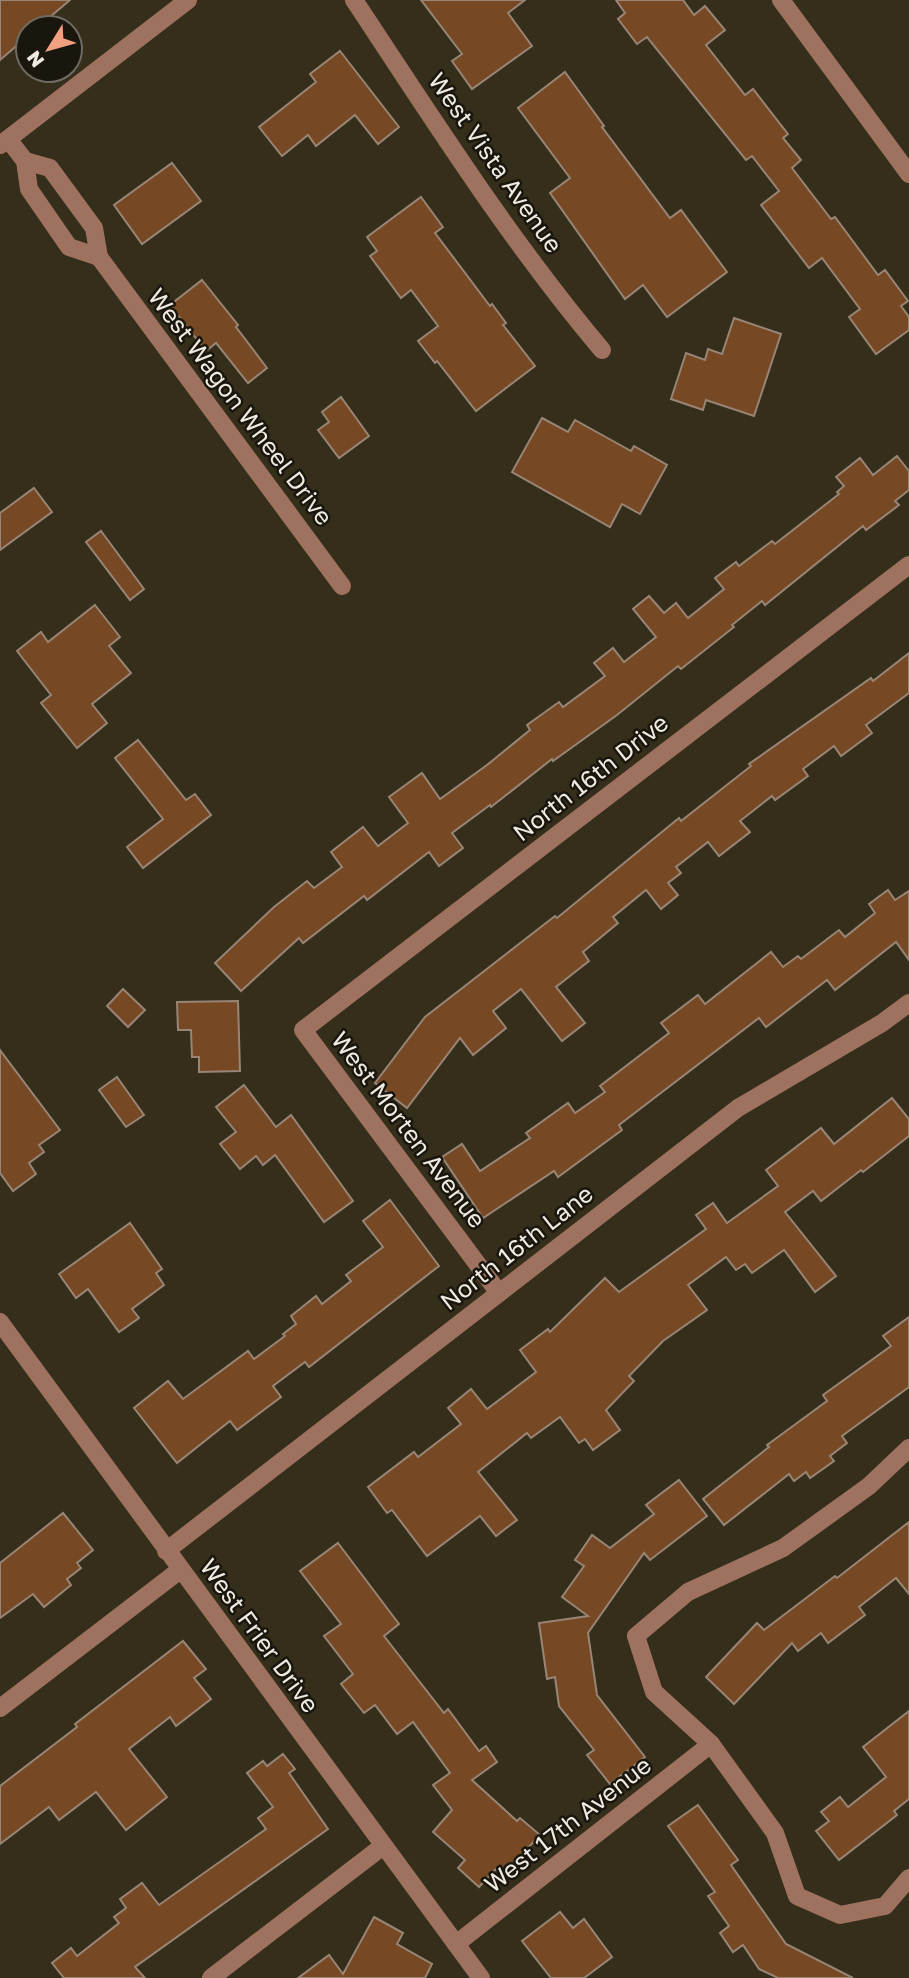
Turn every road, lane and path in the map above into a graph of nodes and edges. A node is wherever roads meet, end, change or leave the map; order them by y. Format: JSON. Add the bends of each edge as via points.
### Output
{"nodes":[{"id":1,"x":188,"y":0,"type":"edge"},
{"id":2,"x":354,"y":0,"type":"edge"},
{"id":3,"x":782,"y":0,"type":"edge"},
{"id":4,"x":4,"y":142,"type":"edge"},
{"id":5,"x":25,"y":161,"type":"junction"},
{"id":6,"x":909,"y":174,"type":"edge"},
{"id":7,"x":78,"y":206,"type":"junction"},
{"id":8,"x":52,"y":224,"type":"junction"},
{"id":9,"x":99,"y":257,"type":"junction"},
{"id":10,"x":602,"y":350,"type":"dead end"},
{"id":11,"x":909,"y":565,"type":"edge"},
{"id":12,"x":342,"y":586,"type":"dead end"},
{"id":13,"x":909,"y":1003,"type":"edge"},
{"id":14,"x":303,"y":1030,"type":"joint"},
{"id":15,"x":499,"y":1293,"type":"junction"},
{"id":16,"x":0,"y":1322,"type":"edge"},
{"id":17,"x":909,"y":1448,"type":"edge"},
{"id":18,"x":166,"y":1551,"type":"junction"},
{"id":19,"x":180,"y":1570,"type":"junction"},
{"id":20,"x":0,"y":1708,"type":"edge"},
{"id":21,"x":710,"y":1744,"type":"junction"},
{"id":22,"x":383,"y":1846,"type":"junction"},
{"id":23,"x":909,"y":1878,"type":"edge"},
{"id":24,"x":456,"y":1944,"type":"junction"},
{"id":25,"x":211,"y":1978,"type":"edge"},
{"id":26,"x":481,"y":1978,"type":"edge"}],
"edges":[{"from":1,"to":4,"type":"street"},
{"from":2,"to":10,"type":"street","name":"West Vista Avenue","via":[[478,186]]},
{"from":3,"to":6,"type":"street"},
{"from":4,"to":5,"type":"street","name":"West Wagon Wheel Drive"},
{"from":5,"to":7,"type":"street","name":"West Wagon Wheel Drive","via":[[50,168]]},
{"from":5,"to":8,"type":"street","name":"West Wagon Wheel Drive","via":[[29,189]]},
{"from":7,"to":8,"type":"street"},
{"from":7,"to":9,"type":"street","name":"West Wagon Wheel Drive","via":[[93,228]]},
{"from":8,"to":9,"type":"street","name":"West Wagon Wheel Drive","via":[[69,247]]},
{"from":9,"to":12,"type":"street","name":"West Wagon Wheel Drive"},
{"from":11,"to":14,"type":"street","name":"North 16th Drive"},
{"from":13,"to":15,"type":"street","name":"North 16th Lane","via":[[738,1108]]},
{"from":14,"to":15,"type":"street","name":"West Morten Avenue"},
{"from":15,"to":18,"type":"street","name":"North 16th Lane"},
{"from":16,"to":18,"type":"street","name":"West Frier Drive"},
{"from":17,"to":21,"type":"street","via":[[869,1486],[783,1549],[688,1592],[636,1636],[654,1692]]},
{"from":18,"to":19,"type":"street","name":"West Frier Drive"},
{"from":19,"to":20,"type":"street"},
{"from":19,"to":22,"type":"street","name":"West Frier Drive"},
{"from":21,"to":23,"type":"street","via":[[775,1833],[797,1896],[840,1915],[885,1906]]},
{"from":21,"to":24,"type":"street","name":"West 17th Avenue"},
{"from":22,"to":24,"type":"street","name":"West Frier Drive"},
{"from":22,"to":25,"type":"street"},
{"from":24,"to":26,"type":"street","name":"West Frier Drive"}]}
